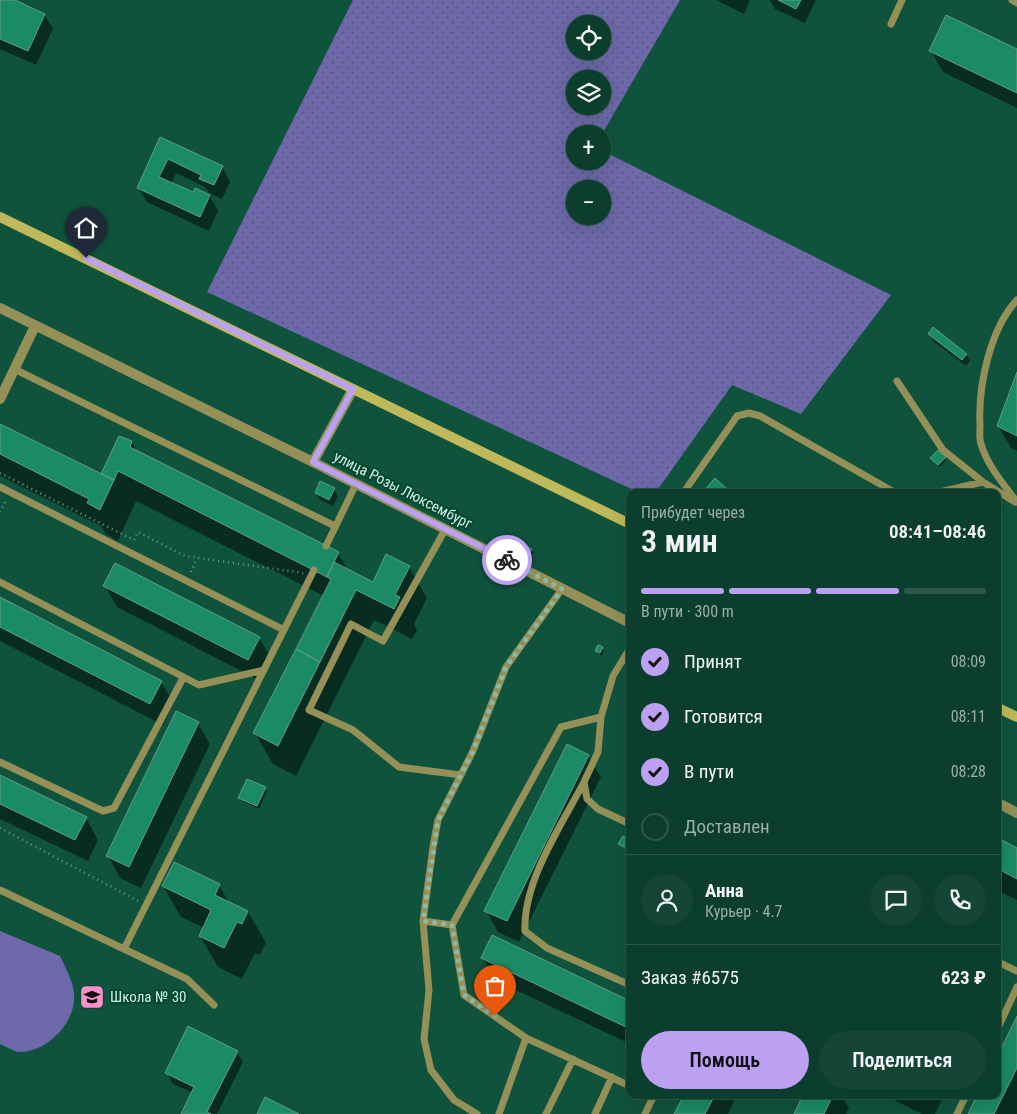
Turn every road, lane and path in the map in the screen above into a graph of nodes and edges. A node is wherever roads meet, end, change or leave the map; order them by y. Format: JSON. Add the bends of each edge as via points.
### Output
{"nodes":[{"id":1,"x":902,"y":0,"type":"edge"},
{"id":2,"x":1012,"y":0,"type":"edge"},
{"id":3,"x":1017,"y":2,"type":"edge"},
{"id":4,"x":891,"y":24,"type":"dead end"},
{"id":5,"x":0,"y":217,"type":"edge"},
{"id":6,"x":1017,"y":300,"type":"edge"},
{"id":7,"x":0,"y":308,"type":"edge"},
{"id":8,"x":35,"y":326,"type":"junction"},
{"id":9,"x":14,"y":369,"type":"junction"},
{"id":10,"x":897,"y":381,"type":"dead end"},
{"id":11,"x":353,"y":389,"type":"junction"},
{"id":12,"x":0,"y":399,"type":"edge"},
{"id":13,"x":313,"y":462,"type":"junction"},
{"id":14,"x":0,"y":472,"type":"edge"},
{"id":15,"x":983,"y":482,"type":"junction"},
{"id":16,"x":356,"y":484,"type":"junction"},
{"id":17,"x":0,"y":487,"type":"edge"},
{"id":18,"x":686,"y":489,"type":"edge"},
{"id":19,"x":889,"y":489,"type":"edge"},
{"id":20,"x":953,"y":489,"type":"edge"},
{"id":21,"x":994,"y":489,"type":"edge"},
{"id":22,"x":1001,"y":493,"type":"edge"},
{"id":23,"x":1017,"y":503,"type":"edge"},
{"id":24,"x":626,"y":522,"type":"edge"},
{"id":25,"x":335,"y":526,"type":"junction"},
{"id":26,"x":446,"y":528,"type":"junction"},
{"id":27,"x":326,"y":546,"type":"dead end"},
{"id":28,"x":197,"y":558,"type":"junction"},
{"id":29,"x":313,"y":572,"type":"joint"},
{"id":30,"x":187,"y":581,"type":"junction"},
{"id":31,"x":0,"y":582,"type":"edge"},
{"id":32,"x":562,"y":589,"type":"junction"},
{"id":33,"x":626,"y":621,"type":"edge"},
{"id":34,"x":284,"y":630,"type":"junction"},
{"id":35,"x":626,"y":655,"type":"edge"},
{"id":36,"x":264,"y":670,"type":"junction"},
{"id":37,"x":183,"y":678,"type":"junction"},
{"id":38,"x":1001,"y":710,"type":"edge"},
{"id":39,"x":601,"y":717,"type":"junction"},
{"id":40,"x":1017,"y":718,"type":"edge"},
{"id":41,"x":0,"y":762,"type":"edge"},
{"id":42,"x":461,"y":775,"type":"junction"},
{"id":43,"x":584,"y":782,"type":"junction"},
{"id":44,"x":1001,"y":805,"type":"edge"},
{"id":45,"x":1017,"y":813,"type":"edge"},
{"id":46,"x":626,"y":822,"type":"edge"},
{"id":47,"x":0,"y":828,"type":"edge"},
{"id":48,"x":0,"y":890,"type":"edge"},
{"id":49,"x":146,"y":905,"type":"junction"},
{"id":50,"x":423,"y":921,"type":"junction"},
{"id":51,"x":452,"y":925,"type":"junction"},
{"id":52,"x":124,"y":949,"type":"junction"},
{"id":53,"x":1001,"y":963,"type":"edge"},
{"id":54,"x":1017,"y":971,"type":"edge"},
{"id":55,"x":626,"y":983,"type":"edge"},
{"id":56,"x":1017,"y":987,"type":"edge"},
{"id":57,"x":214,"y":1005,"type":"dead end"},
{"id":58,"x":1001,"y":1022,"type":"edge"},
{"id":59,"x":526,"y":1038,"type":"junction"},
{"id":60,"x":573,"y":1059,"type":"junction"},
{"id":61,"x":612,"y":1077,"type":"junction"},
{"id":62,"x":626,"y":1084,"type":"edge"},
{"id":63,"x":652,"y":1099,"type":"edge"},
{"id":64,"x":964,"y":1099,"type":"edge"},
{"id":65,"x":476,"y":1114,"type":"edge"},
{"id":66,"x":499,"y":1114,"type":"edge"},
{"id":67,"x":546,"y":1114,"type":"edge"},
{"id":68,"x":595,"y":1114,"type":"edge"},
{"id":69,"x":646,"y":1114,"type":"edge"},
{"id":70,"x":956,"y":1114,"type":"edge"}],
"edges":[{"from":1,"to":4,"type":"lane"},
{"from":2,"to":3,"type":"lane"},
{"from":5,"to":11,"type":"main road"},
{"from":6,"to":23,"type":"lane","via":[[994,339],[983,374],[979,414],[980,444]]},
{"from":7,"to":8,"type":"street","name":"улица Розы Люксембург"},
{"from":8,"to":9,"type":"street"},
{"from":8,"to":13,"type":"street","name":"улица Розы Люксембург"},
{"from":9,"to":12,"type":"street"},
{"from":9,"to":25,"type":"lane"},
{"from":10,"to":15,"type":"lane","via":[[943,450]]},
{"from":11,"to":13,"type":"street"},
{"from":11,"to":24,"type":"main road"},
{"from":13,"to":16,"type":"street","name":"улица Розы Люксембург"},
{"from":14,"to":28,"type":"path","via":[[134,540],[138,532],[185,556]]},
{"from":15,"to":20,"type":"lane"},
{"from":15,"to":21,"type":"lane"},
{"from":16,"to":25,"type":"lane"},
{"from":16,"to":26,"type":"street","name":"улица Розы Люксембург"},
{"from":17,"to":30,"type":"lane"},
{"from":18,"to":19,"type":"lane","via":[[737,416],[749,413],[779,426]]},
{"from":22,"to":23,"type":"lane"},
{"from":25,"to":27,"type":"lane"},
{"from":26,"to":32,"type":"street","name":"улица Розы Люксембург"},
{"from":26,"to":42,"type":"lane","via":[[383,641],[351,624],[309,710],[352,730],[398,767]]},
{"from":28,"to":29,"type":"path"},
{"from":28,"to":30,"type":"path"},
{"from":29,"to":34,"type":"lane"},
{"from":30,"to":34,"type":"lane"},
{"from":31,"to":37,"type":"lane"},
{"from":32,"to":33,"type":"street","name":"улица Розы Люксембург"},
{"from":32,"to":42,"type":"lane","via":[[506,667]]},
{"from":34,"to":36,"type":"lane"},
{"from":35,"to":39,"type":"lane","via":[[613,676]]},
{"from":36,"to":37,"type":"lane","via":[[199,684]]},
{"from":36,"to":49,"type":"lane"},
{"from":37,"to":41,"type":"lane","via":[[114,808],[103,811]]},
{"from":38,"to":40,"type":"main road"},
{"from":39,"to":43,"type":"lane","via":[[598,752]]},
{"from":39,"to":51,"type":"lane","via":[[561,727]]},
{"from":42,"to":50,"type":"lane","via":[[438,820]]},
{"from":43,"to":46,"type":"lane","via":[[587,799],[598,809]]},
{"from":43,"to":55,"type":"lane","via":[[535,877],[524,913],[525,931],[547,948]]},
{"from":44,"to":45,"type":"street"},
{"from":47,"to":49,"type":"path"},
{"from":48,"to":52,"type":"lane"},
{"from":49,"to":52,"type":"lane"},
{"from":50,"to":51,"type":"lane"},
{"from":50,"to":65,"type":"lane","via":[[429,990],[424,1039],[431,1070],[454,1100]]},
{"from":51,"to":59,"type":"lane","via":[[464,995]]},
{"from":52,"to":57,"type":"lane","via":[[187,979]]},
{"from":53,"to":54,"type":"lane"},
{"from":56,"to":58,"type":"lane"},
{"from":59,"to":60,"type":"lane"},
{"from":59,"to":66,"type":"lane"},
{"from":60,"to":61,"type":"lane"},
{"from":60,"to":67,"type":"lane"},
{"from":61,"to":62,"type":"lane"},
{"from":61,"to":68,"type":"lane"},
{"from":63,"to":69,"type":"lane"},
{"from":64,"to":70,"type":"lane"}]}
